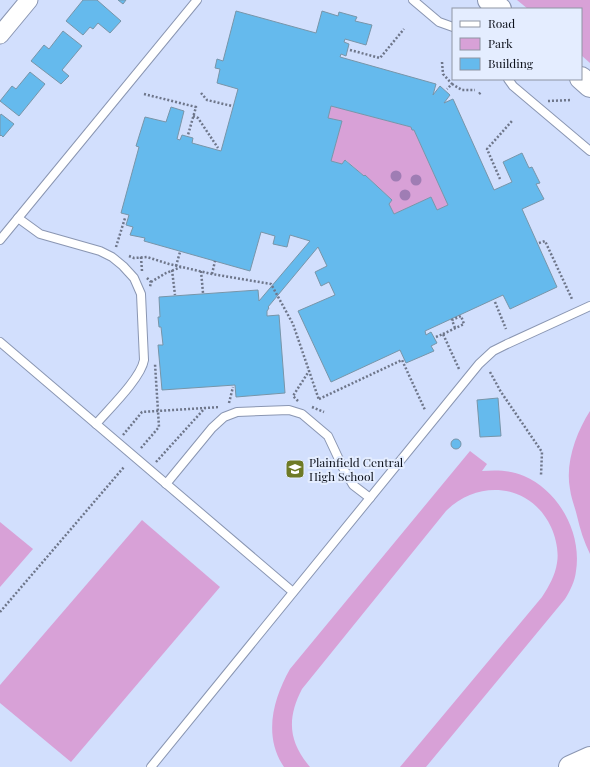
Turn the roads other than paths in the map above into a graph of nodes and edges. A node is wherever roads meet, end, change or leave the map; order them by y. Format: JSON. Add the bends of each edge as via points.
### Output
{"nodes":[{"id":1,"x":29,"y":0,"type":"edge"},
{"id":2,"x":197,"y":0,"type":"edge"},
{"id":3,"x":413,"y":0,"type":"edge"},
{"id":4,"x":489,"y":0,"type":"edge"},
{"id":5,"x":499,"y":8,"type":"edge"},
{"id":6,"x":452,"y":27,"type":"edge"},
{"id":7,"x":0,"y":35,"type":"edge"},
{"id":8,"x":582,"y":79,"type":"edge"},
{"id":9,"x":509,"y":80,"type":"edge"},
{"id":10,"x":590,"y":86,"type":"edge"},
{"id":11,"x":590,"y":151,"type":"edge"},
{"id":12,"x":18,"y":218,"type":"junction"},
{"id":13,"x":0,"y":240,"type":"edge"},
{"id":14,"x":590,"y":306,"type":"edge"},
{"id":15,"x":0,"y":342,"type":"edge"},
{"id":16,"x":96,"y":424,"type":"junction"},
{"id":17,"x":166,"y":484,"type":"junction"},
{"id":18,"x":370,"y":498,"type":"junction"},
{"id":19,"x":293,"y":592,"type":"junction"},
{"id":20,"x":590,"y":758,"type":"edge"},
{"id":21,"x":151,"y":767,"type":"edge"},
{"id":22,"x":570,"y":767,"type":"edge"}],
"edges":[{"from":1,"to":7,"type":"street"},
{"from":2,"to":12,"type":"lane"},
{"from":3,"to":6,"type":"lane","via":[[439,22]]},
{"from":4,"to":5,"type":"street"},
{"from":8,"to":10,"type":"street"},
{"from":9,"to":11,"type":"lane","via":[[512,86]]},
{"from":12,"to":13,"type":"lane"},
{"from":12,"to":16,"type":"lane","via":[[40,234],[100,251],[112,257],[134,278],[141,294],[143,366]]},
{"from":14,"to":18,"type":"lane","via":[[507,344],[479,364]]},
{"from":15,"to":16,"type":"lane"},
{"from":16,"to":17,"type":"lane"},
{"from":17,"to":18,"type":"lane","via":[[224,417],[237,412],[289,410],[302,414],[328,436],[353,485]]},
{"from":17,"to":19,"type":"lane"},
{"from":18,"to":19,"type":"lane"},
{"from":19,"to":21,"type":"lane"},
{"from":20,"to":22,"type":"street"}]}
